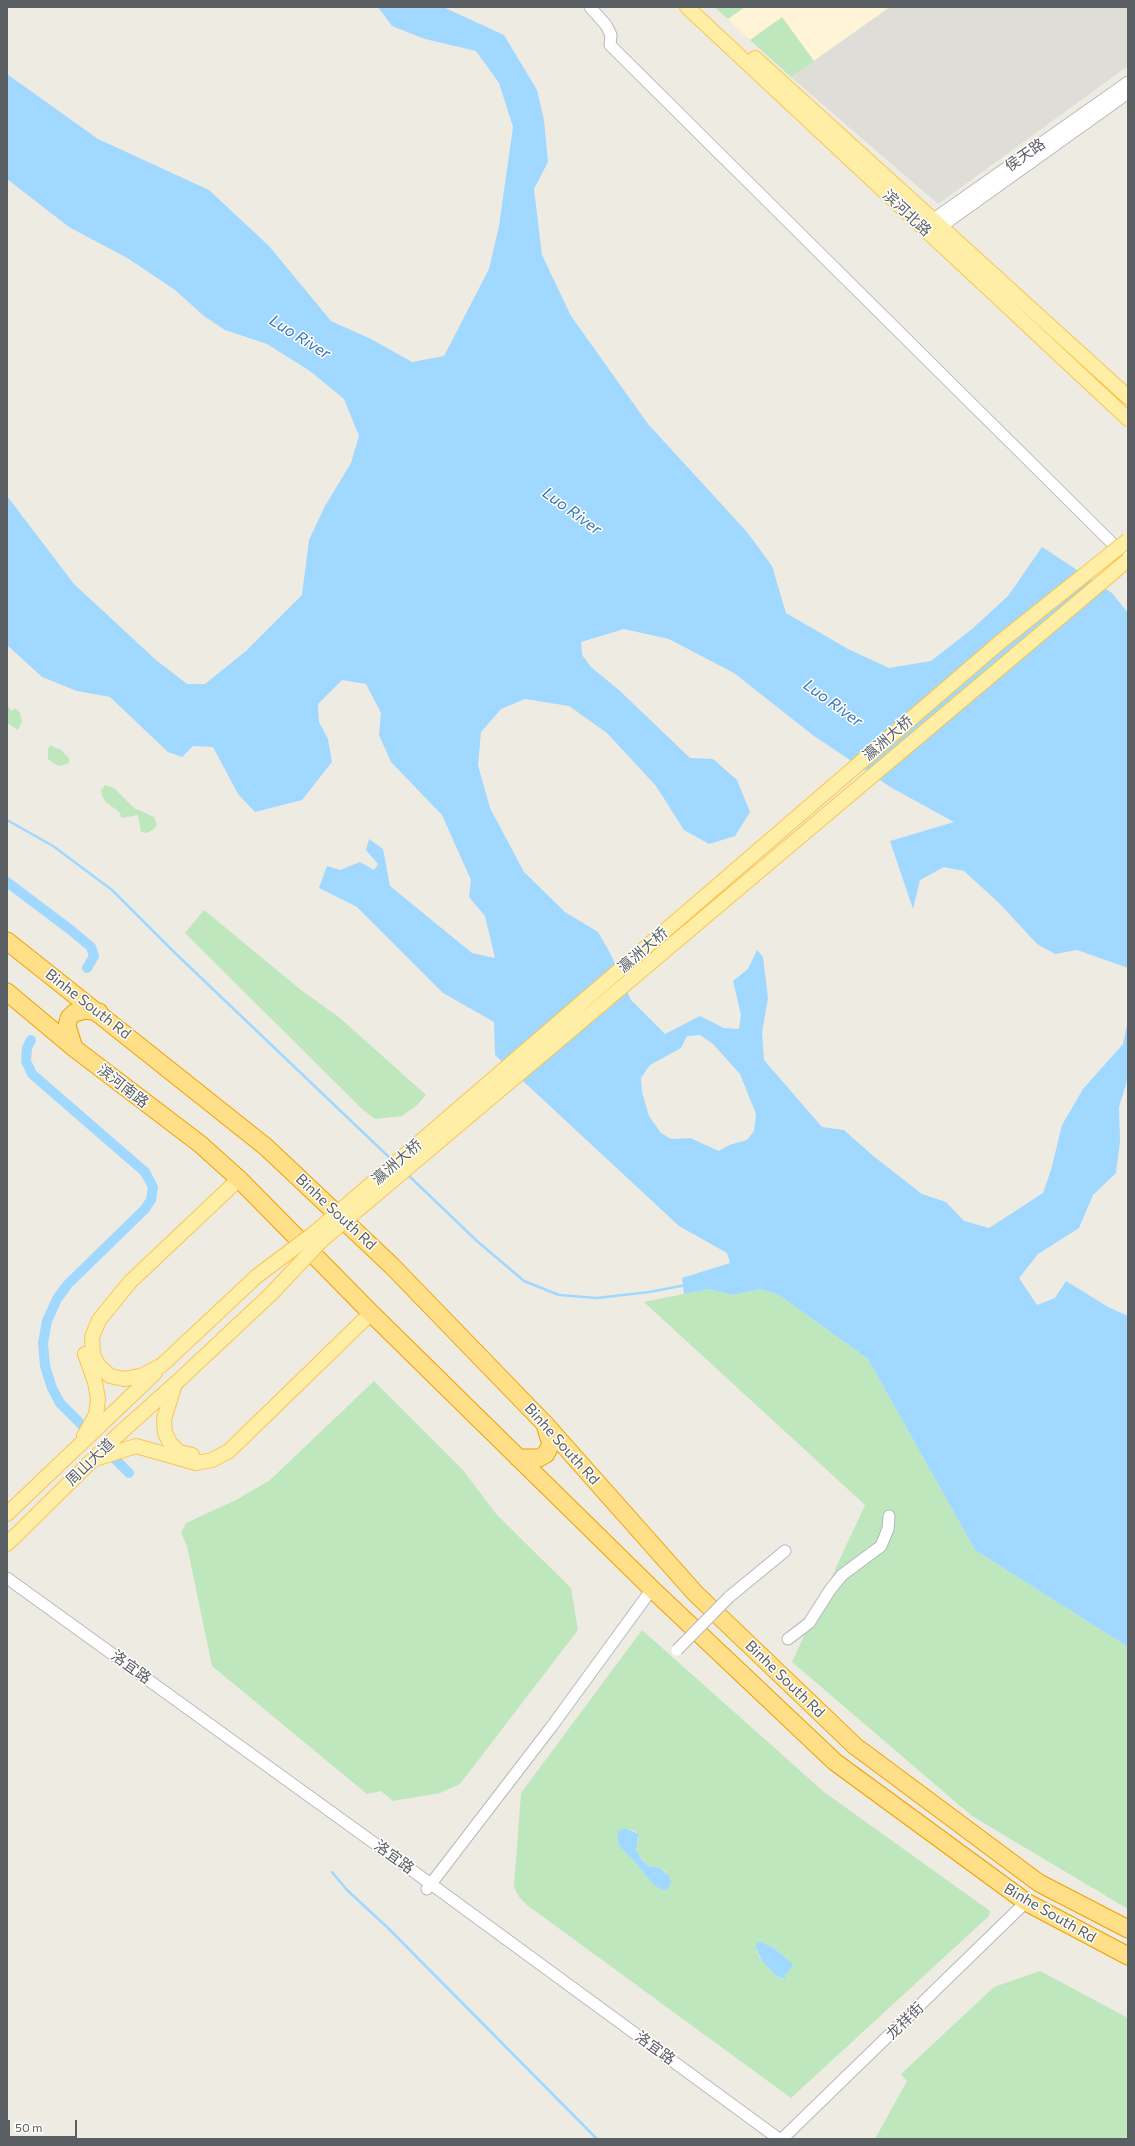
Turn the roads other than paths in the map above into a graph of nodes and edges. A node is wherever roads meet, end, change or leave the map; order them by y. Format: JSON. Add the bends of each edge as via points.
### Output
{"nodes":[{"id":1,"x":590,"y":7,"type":"edge"},
{"id":2,"x":687,"y":7,"type":"edge"},
{"id":3,"x":699,"y":7,"type":"edge"},
{"id":4,"x":1128,"y":82,"type":"edge"},
{"id":5,"x":1128,"y":92,"type":"edge"},
{"id":6,"x":931,"y":227,"type":"junction"},
{"id":7,"x":1128,"y":397,"type":"edge"},
{"id":8,"x":1128,"y":419,"type":"edge"},
{"id":9,"x":1128,"y":540,"type":"edge"},
{"id":10,"x":1128,"y":560,"type":"edge"},
{"id":11,"x":7,"y":941,"type":"edge"},
{"id":12,"x":7,"y":992,"type":"edge"},
{"id":13,"x":99,"y":1012,"type":"junction"},
{"id":14,"x":74,"y":1048,"type":"junction"},
{"id":15,"x":239,"y":1179,"type":"junction"},
{"id":16,"x":130,"y":1282,"type":"junction"},
{"id":17,"x":371,"y":1313,"type":"junction"},
{"id":18,"x":162,"y":1365,"type":"junction"},
{"id":19,"x":176,"y":1383,"type":"junction"},
{"id":20,"x":545,"y":1424,"type":"junction"},
{"id":21,"x":246,"y":1432,"type":"junction"},
{"id":22,"x":77,"y":1447,"type":"junction"},
{"id":23,"x":518,"y":1458,"type":"junction"},
{"id":24,"x":92,"y":1460,"type":"junction"},
{"id":25,"x":7,"y":1514,"type":"edge"},
{"id":26,"x":889,"y":1516,"type":"dead end"},
{"id":27,"x":7,"y":1544,"type":"edge"},
{"id":28,"x":785,"y":1551,"type":"dead end"},
{"id":29,"x":7,"y":1578,"type":"edge"},
{"id":30,"x":7,"y":1586,"type":"edge"},
{"id":31,"x":652,"y":1589,"type":"junction"},
{"id":32,"x":788,"y":1638,"type":"dead end"},
{"id":33,"x":677,"y":1650,"type":"dead end"},
{"id":34,"x":429,"y":1887,"type":"junction"},
{"id":35,"x":1026,"y":1902,"type":"junction"},
{"id":36,"x":1128,"y":1929,"type":"edge"},
{"id":37,"x":1128,"y":1956,"type":"edge"},
{"id":38,"x":768,"y":2139,"type":"edge"},
{"id":39,"x":779,"y":2139,"type":"edge"},
{"id":40,"x":782,"y":2139,"type":"edge"}],
"edges":[{"from":1,"to":10,"type":"street","via":[[606,25],[611,35],[610,44]]},
{"from":2,"to":6,"type":"main road","name":"滨河北路"},
{"from":3,"to":6,"type":"main road","name":"滨河北路"},
{"from":4,"to":6,"type":"street","name":"侯天路"},
{"from":5,"to":6,"type":"street","name":"侯天路"},
{"from":6,"to":7,"type":"main road","name":"滨河北路"},
{"from":6,"to":8,"type":"main road","name":"滨河北路"},
{"from":9,"to":18,"type":"main road","name":"瀛洲大桥","bridge":true,"via":[[999,643],[325,1224],[257,1276]]},
{"from":10,"to":19,"type":"main road","name":"瀛洲大桥","bridge":true,"via":[[321,1241],[271,1294]]},
{"from":11,"to":13,"type":"highway","name":"Binhe South Rd"},
{"from":12,"to":14,"type":"highway","name":"滨河南路"},
{"from":13,"to":14,"type":"highway","via":[[85,1010],[74,1013],[69,1018],[67,1026]]},
{"from":13,"to":20,"type":"highway","name":"Binhe South Rd","via":[[266,1147],[392,1266]]},
{"from":14,"to":15,"type":"highway","name":"滨河南路","via":[[200,1144]]},
{"from":15,"to":16,"type":"main road"},
{"from":15,"to":17,"type":"highway","name":"Binhe South Rd"},
{"from":16,"to":18,"type":"main road","via":[[99,1320],[92,1337],[93,1355],[99,1366],[110,1376],[141,1376]]},
{"from":16,"to":22,"type":"main road","via":[[97,1310],[86,1331],[84,1353],[95,1382],[98,1399],[96,1415]]},
{"from":17,"to":21,"type":"main road"},
{"from":17,"to":23,"type":"highway","name":"Binhe South Rd"},
{"from":18,"to":22,"type":"main road","name":"周山大道"},
{"from":19,"to":21,"type":"main road","via":[[164,1419],[165,1433],[179,1452],[190,1455],[204,1454],[216,1450]]},
{"from":19,"to":24,"type":"main road","name":"周山大道"},
{"from":20,"to":23,"type":"highway","via":[[551,1444],[546,1454],[539,1458]]},
{"from":20,"to":36,"type":"highway","name":"Binhe South Rd","via":[[695,1593],[855,1746],[1039,1882]]},
{"from":21,"to":24,"type":"main road","via":[[229,1451],[212,1460],[196,1463],[136,1446]]},
{"from":22,"to":25,"type":"main road","name":"周山大道"},
{"from":23,"to":31,"type":"highway","name":"Binhe South Rd"},
{"from":24,"to":27,"type":"main road","name":"周山大道"},
{"from":26,"to":32,"type":"street","via":[[888,1529],[881,1546],[842,1575],[809,1623]]},
{"from":28,"to":33,"type":"street","bridge":true,"via":[[729,1597]]},
{"from":29,"to":34,"type":"street","name":"洛宜路"},
{"from":30,"to":34,"type":"street","name":"洛宜路"},
{"from":31,"to":34,"type":"street","via":[[552,1726]]},
{"from":31,"to":35,"type":"highway","name":"Binhe South Rd","via":[[835,1762]]},
{"from":34,"to":38,"type":"street","name":"洛宜路"},
{"from":34,"to":39,"type":"street","name":"洛宜路"},
{"from":35,"to":37,"type":"highway","name":"Binhe South Rd"},
{"from":35,"to":40,"type":"street","name":"龙祥街"}]}
